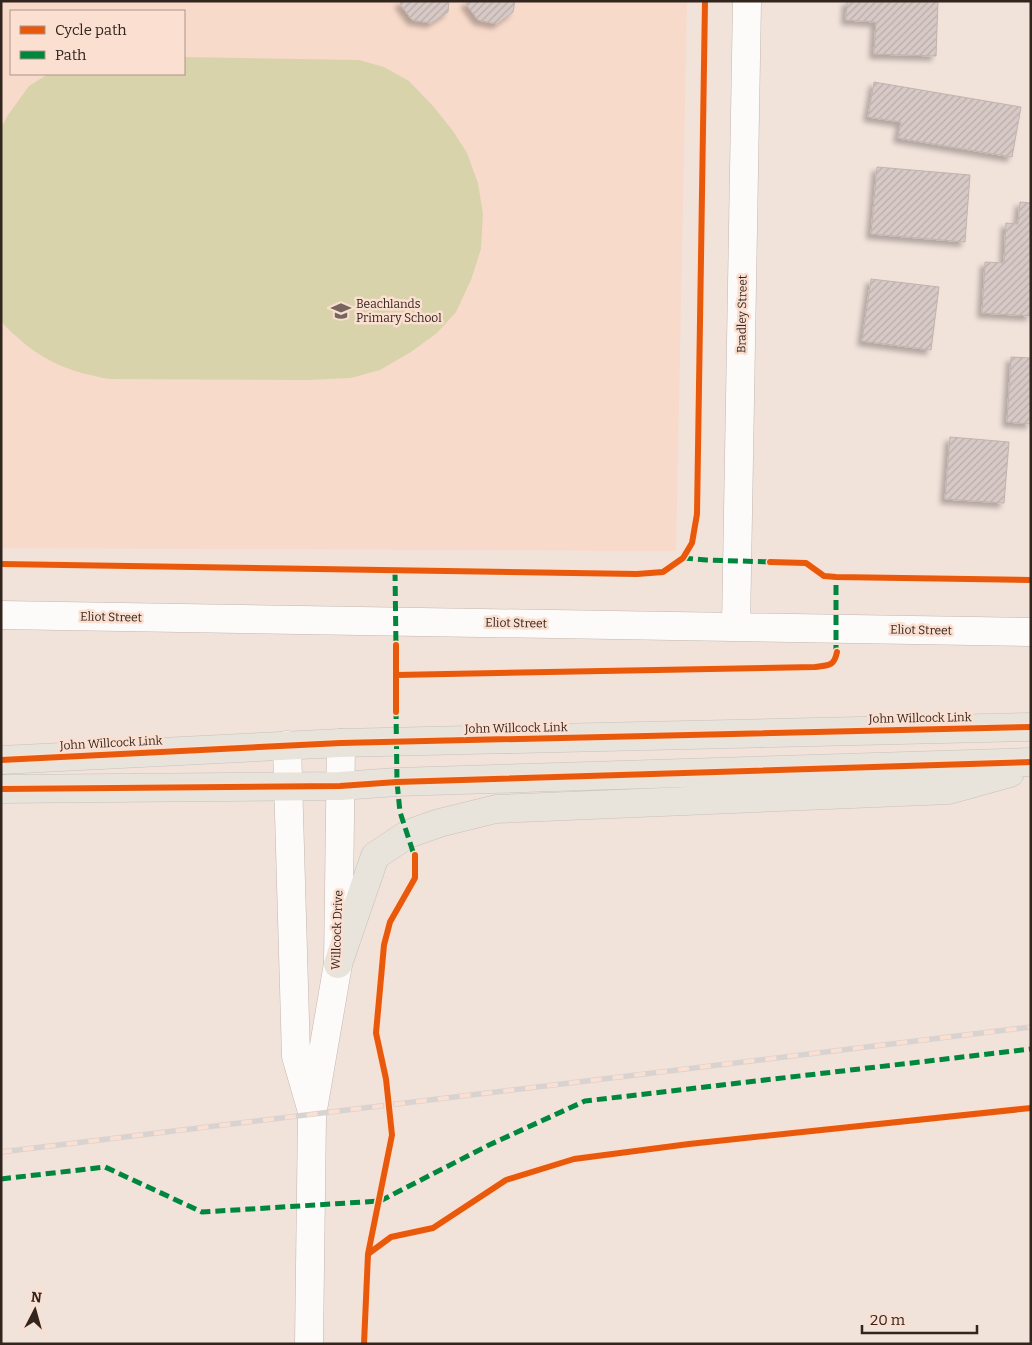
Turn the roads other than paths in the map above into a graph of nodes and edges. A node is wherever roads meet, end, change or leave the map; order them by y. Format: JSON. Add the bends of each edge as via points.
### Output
{"nodes":[{"id":1,"x":747,"y":1,"type":"edge"},
{"id":2,"x":1,"y":615,"type":"edge"},
{"id":3,"x":736,"y":627,"type":"junction"},
{"id":4,"x":1031,"y":632,"type":"edge"},
{"id":5,"x":1031,"y":727,"type":"edge"},
{"id":6,"x":341,"y":743,"type":"junction"},
{"id":7,"x":287,"y":745,"type":"junction"},
{"id":8,"x":1,"y":760,"type":"edge"},
{"id":9,"x":1031,"y":762,"type":"edge"},
{"id":10,"x":1031,"y":768,"type":"edge"},
{"id":11,"x":289,"y":786,"type":"junction"},
{"id":12,"x":340,"y":786,"type":"junction"},
{"id":13,"x":7,"y":790,"type":"edge"},
{"id":14,"x":338,"y":964,"type":"junction"},
{"id":15,"x":312,"y":1114,"type":"junction"},
{"id":16,"x":309,"y":1344,"type":"edge"}],
"edges":[{"from":1,"to":3,"type":"street","name":"Bradley Street"},
{"from":2,"to":3,"type":"street","name":"Eliot Street"},
{"from":3,"to":4,"type":"street","name":"Eliot Street"},
{"from":5,"to":6,"type":"main road","name":"John Willcock Link"},
{"from":6,"to":7,"type":"main road","name":"John Willcock Link"},
{"from":6,"to":12,"type":"street","name":"Willcock Drive"},
{"from":7,"to":8,"type":"main road","name":"John Willcock Link"},
{"from":7,"to":11,"type":"street","name":"Willcock Drive"},
{"from":9,"to":12,"type":"main road"},
{"from":10,"to":14,"type":"main road","via":[[949,790],[496,809],[439,823],[399,838],[375,856]]},
{"from":11,"to":12,"type":"main road"},
{"from":11,"to":13,"type":"main road"},
{"from":11,"to":15,"type":"street","name":"Willcock Drive","via":[[296,1056]]},
{"from":12,"to":14,"type":"street","name":"Willcock Drive"},
{"from":14,"to":15,"type":"street","name":"Willcock Drive"},
{"from":15,"to":16,"type":"street","name":"Willcock Drive"}]}
